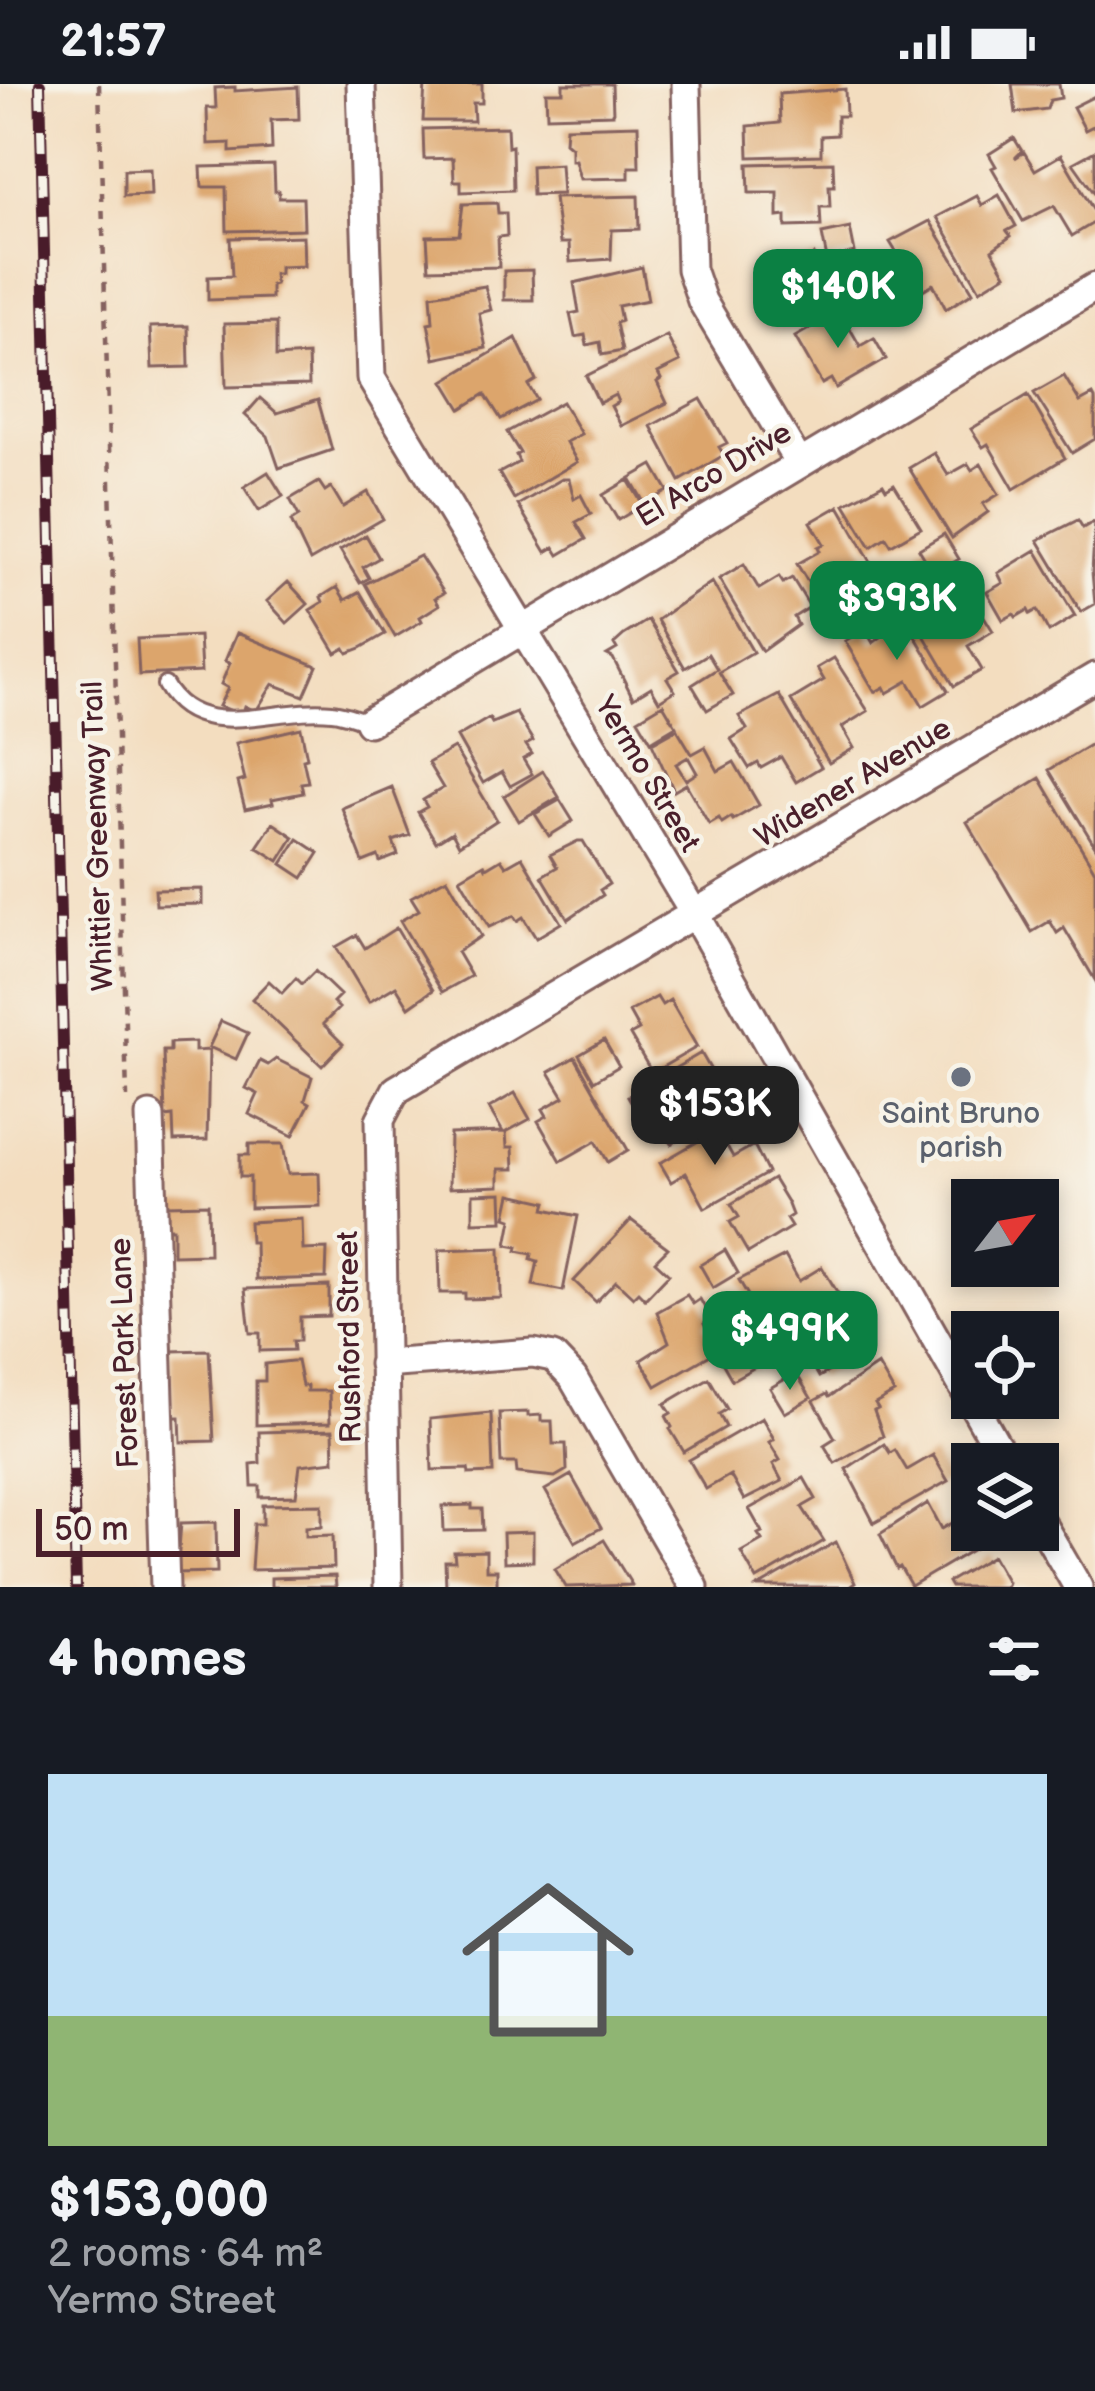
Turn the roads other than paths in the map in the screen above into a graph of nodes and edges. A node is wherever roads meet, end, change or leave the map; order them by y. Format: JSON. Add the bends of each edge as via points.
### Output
{"nodes":[{"id":1,"x":361,"y":84,"type":"edge"},
{"id":2,"x":686,"y":84,"type":"edge"},
{"id":3,"x":1095,"y":287,"type":"edge"},
{"id":4,"x":799,"y":463,"type":"junction"},
{"id":5,"x":519,"y":628,"type":"junction"},
{"id":6,"x":1095,"y":677,"type":"edge"},
{"id":7,"x":165,"y":685,"type":"dead end"},
{"id":8,"x":369,"y":722,"type":"joint"},
{"id":9,"x":694,"y":915,"type":"junction"},
{"id":10,"x":396,"y":1090,"type":"joint"},
{"id":11,"x":138,"y":1112,"type":"road end"},
{"id":12,"x":382,"y":1364,"type":"junction"},
{"id":13,"x":995,"y":1443,"type":"edge"},
{"id":14,"x":1057,"y":1551,"type":"edge"},
{"id":15,"x":165,"y":1587,"type":"edge"},
{"id":16,"x":388,"y":1587,"type":"edge"},
{"id":17,"x":694,"y":1587,"type":"edge"},
{"id":18,"x":1078,"y":1587,"type":"edge"}],
"edges":[{"from":1,"to":5,"type":"street","name":"Yermo Street","via":[[371,378]]},
{"from":2,"to":4,"type":"street","via":[[691,269]]},
{"from":3,"to":4,"type":"street","name":"El Arco Drive"},
{"from":4,"to":5,"type":"street","name":"El Arco Drive"},
{"from":5,"to":8,"type":"street","name":"El Arco Drive"},
{"from":5,"to":9,"type":"street","name":"Yermo Street"},
{"from":6,"to":9,"type":"street","name":"Widener Avenue"},
{"from":7,"to":8,"type":"lane","via":[[193,716],[332,712]]},
{"from":9,"to":10,"type":"street","name":"Widener Avenue"},
{"from":9,"to":13,"type":"street","name":"Yermo Street"},
{"from":10,"to":12,"type":"street","name":"Rushford Street","via":[[380,1120]]},
{"from":11,"to":15,"type":"street","name":"Forest Park Lane"},
{"from":12,"to":16,"type":"street","name":"Rushford Street"},
{"from":12,"to":17,"type":"street","via":[[553,1358],[573,1378]]},
{"from":14,"to":18,"type":"street"}]}
